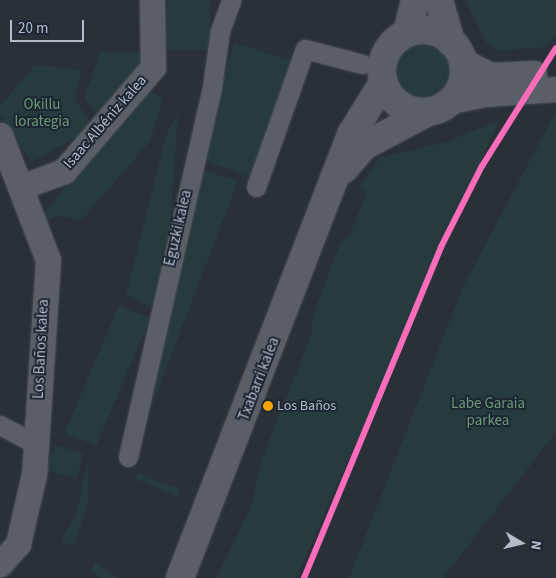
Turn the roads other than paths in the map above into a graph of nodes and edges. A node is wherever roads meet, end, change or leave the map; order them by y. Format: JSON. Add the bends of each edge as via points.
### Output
{"nodes":[{"id":1,"x":152,"y":0,"type":"edge"},
{"id":2,"x":231,"y":0,"type":"edge"},
{"id":3,"x":415,"y":0,"type":"edge"},
{"id":4,"x":439,"y":0,"type":"edge"},
{"id":5,"x":407,"y":33,"type":"junction"},
{"id":6,"x":456,"y":51,"type":"junction"},
{"id":7,"x":362,"y":64,"type":"dead end"},
{"id":8,"x":556,"y":72,"type":"edge"},
{"id":9,"x":520,"y":82,"type":"junction"},
{"id":10,"x":383,"y":83,"type":"junction"},
{"id":11,"x":556,"y":90,"type":"edge"},
{"id":12,"x":451,"y":101,"type":"junction"},
{"id":13,"x":426,"y":112,"type":"junction"},
{"id":14,"x":0,"y":135,"type":"edge"},
{"id":15,"x":335,"y":179,"type":"junction"},
{"id":16,"x":21,"y":186,"type":"junction"},
{"id":17,"x":256,"y":187,"type":"dead end"},
{"id":18,"x":0,"y":425,"type":"edge"},
{"id":19,"x":35,"y":444,"type":"junction"},
{"id":20,"x":128,"y":457,"type":"dead end"},
{"id":21,"x":0,"y":564,"type":"edge"},
{"id":22,"x":180,"y":578,"type":"edge"}],
"edges":[{"from":1,"to":16,"type":"street","name":"Isaac Albéniz kalea","via":[[153,67],[64,171]]},
{"from":2,"to":20,"type":"street","name":"Eguzki kalea","via":[[220,31],[212,87]]},
{"from":3,"to":5,"type":"street"},
{"from":4,"to":6,"type":"street"},
{"from":5,"to":6,"type":"street","via":[[430,31]]},
{"from":5,"to":10,"type":"street","via":[[384,58]]},
{"from":6,"to":9,"type":"street","via":[[491,75]]},
{"from":6,"to":12,"type":"street","via":[[464,76]]},
{"from":7,"to":17,"type":"street","via":[[305,48]]},
{"from":8,"to":9,"type":"street"},
{"from":9,"to":11,"type":"street"},
{"from":9,"to":12,"type":"street"},
{"from":10,"to":13,"type":"street","via":[[399,106]]},
{"from":10,"to":15,"type":"street","name":"Txabarri kalea","via":[[352,133]]},
{"from":12,"to":13,"type":"street"},
{"from":13,"to":15,"type":"street","via":[[364,146]]},
{"from":14,"to":16,"type":"street","name":"Los Baños kalea"},
{"from":15,"to":22,"type":"street","name":"Txabarri kalea"},
{"from":16,"to":19,"type":"street","name":"Los Baños kalea","via":[[48,260]]},
{"from":18,"to":19,"type":"street"},
{"from":19,"to":21,"type":"street","name":"Los Baños kalea","via":[[27,513],[18,544]]}]}
